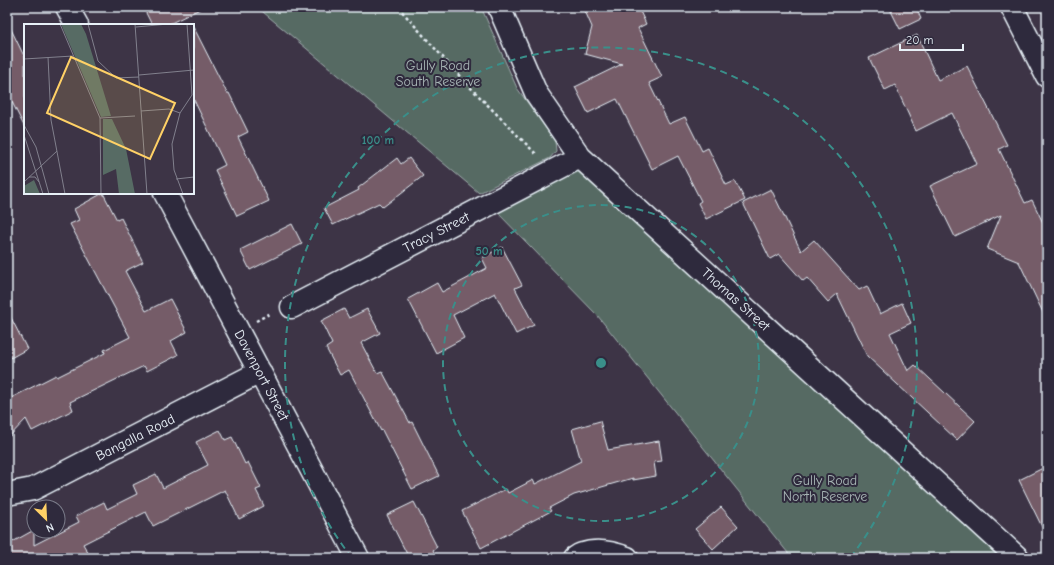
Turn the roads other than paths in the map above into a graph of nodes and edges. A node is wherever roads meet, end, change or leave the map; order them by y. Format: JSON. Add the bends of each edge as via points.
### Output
{"nodes":[{"id":1,"x":67,"y":7,"type":"edge"},
{"id":2,"x":499,"y":7,"type":"edge"},
{"id":3,"x":1012,"y":7,"type":"edge"},
{"id":4,"x":76,"y":24,"type":"edge"},
{"id":5,"x":1047,"y":76,"type":"edge"},
{"id":6,"x":580,"y":157,"type":"junction"},
{"id":7,"x":166,"y":194,"type":"edge"},
{"id":8,"x":292,"y":307,"type":"road end"},
{"id":9,"x":260,"y":372,"type":"junction"},
{"id":10,"x":7,"y":494,"type":"edge"},
{"id":11,"x":358,"y":558,"type":"edge"},
{"id":12,"x":575,"y":558,"type":"edge"},
{"id":13,"x":627,"y":558,"type":"edge"},
{"id":14,"x":1018,"y":558,"type":"edge"}],
"edges":[{"from":1,"to":4,"type":"street"},
{"from":2,"to":6,"type":"street","name":"Thomas Street","via":[[536,93]]},
{"from":3,"to":5,"type":"street"},
{"from":6,"to":8,"type":"street","name":"Tracy Street"},
{"from":6,"to":14,"type":"street","name":"Thomas Street"},
{"from":7,"to":9,"type":"street","name":"Davenport Street"},
{"from":9,"to":10,"type":"street","name":"Bangalla Road","via":[[33,489]]},
{"from":9,"to":11,"type":"street","name":"Davenport Street"},
{"from":12,"to":13,"type":"street","via":[[596,552],[613,553]]}]}
